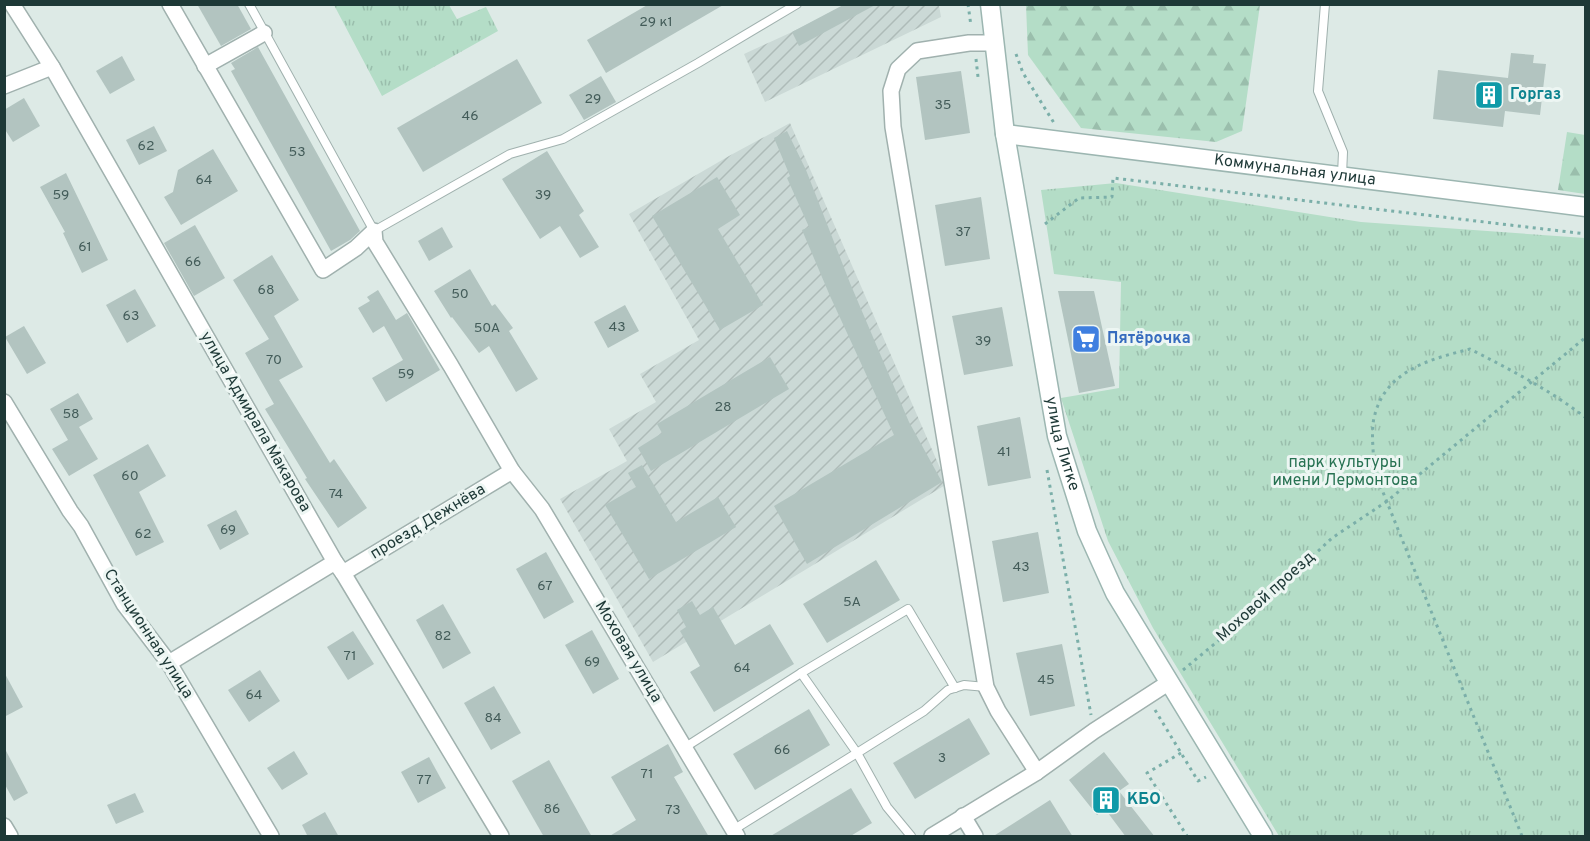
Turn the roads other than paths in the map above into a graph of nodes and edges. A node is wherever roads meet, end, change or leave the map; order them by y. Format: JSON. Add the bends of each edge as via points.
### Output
{"nodes":[{"id":1,"x":12,"y":4,"type":"edge"},
{"id":2,"x":170,"y":4,"type":"edge"},
{"id":3,"x":249,"y":4,"type":"edge"},
{"id":4,"x":797,"y":4,"type":"edge"},
{"id":5,"x":990,"y":4,"type":"edge"},
{"id":6,"x":1325,"y":4,"type":"edge"},
{"id":7,"x":264,"y":33,"type":"junction"},
{"id":8,"x":995,"y":43,"type":"junction"},
{"id":9,"x":205,"y":66,"type":"junction"},
{"id":10,"x":52,"y":67,"type":"junction"},
{"id":11,"x":4,"y":86,"type":"edge"},
{"id":12,"x":1005,"y":134,"type":"junction"},
{"id":13,"x":1342,"y":176,"type":"junction"},
{"id":14,"x":1586,"y":207,"type":"edge"},
{"id":15,"x":374,"y":231,"type":"junction"},
{"id":16,"x":4,"y":402,"type":"edge"},
{"id":17,"x":512,"y":471,"type":"junction"},
{"id":18,"x":339,"y":567,"type":"junction"},
{"id":19,"x":170,"y":663,"type":"junction"},
{"id":20,"x":801,"y":673,"type":"junction"},
{"id":21,"x":1168,"y":683,"type":"junction"},
{"id":22,"x":986,"y":687,"type":"junction"},
{"id":23,"x":955,"y":688,"type":"junction"},
{"id":24,"x":684,"y":748,"type":"junction"},
{"id":25,"x":857,"y":753,"type":"junction"},
{"id":26,"x":1037,"y":772,"type":"junction"},
{"id":27,"x":963,"y":816,"type":"junction"},
{"id":28,"x":4,"y":826,"type":"edge"},
{"id":29,"x":735,"y":833,"type":"edge"},
{"id":30,"x":10,"y":837,"type":"edge"},
{"id":31,"x":271,"y":837,"type":"edge"},
{"id":32,"x":501,"y":837,"type":"edge"},
{"id":33,"x":911,"y":837,"type":"edge"},
{"id":34,"x":932,"y":837,"type":"edge"},
{"id":35,"x":975,"y":837,"type":"edge"},
{"id":36,"x":1263,"y":837,"type":"edge"}],
"edges":[{"from":1,"to":10,"type":"street","name":"улица Адмирала Макарова"},
{"from":2,"to":9,"type":"street"},
{"from":3,"to":7,"type":"lane"},
{"from":4,"to":15,"type":"lane","via":[[562,139],[510,154]]},
{"from":5,"to":8,"type":"main road","name":"улица Литке"},
{"from":6,"to":13,"type":"lane","via":[[1318,90],[1342,152]]},
{"from":7,"to":9,"type":"street"},
{"from":7,"to":15,"type":"lane"},
{"from":8,"to":12,"type":"main road","name":"улица Литке"},
{"from":8,"to":22,"type":"street","via":[[918,51],[898,69],[891,91],[893,127]]},
{"from":9,"to":15,"type":"street","via":[[323,270]]},
{"from":10,"to":11,"type":"street"},
{"from":10,"to":18,"type":"street","name":"улица Адмирала Макарова"},
{"from":12,"to":13,"type":"main road","name":"Коммунальная улица"},
{"from":12,"to":21,"type":"main road","name":"улица Литке","via":[[1057,436],[1088,531],[1115,592]]},
{"from":13,"to":14,"type":"main road","name":"Коммунальная улица"},
{"from":15,"to":17,"type":"street","name":"Моховая улица","via":[[375,242]]},
{"from":16,"to":19,"type":"street","name":"Станционная улица","via":[[124,604]]},
{"from":17,"to":18,"type":"street","name":"проезд Дежнёва"},
{"from":17,"to":24,"type":"street","name":"Моховая улица","via":[[542,509]]},
{"from":18,"to":19,"type":"street","name":"проезд Дежнёва"},
{"from":18,"to":32,"type":"street","name":"улица Адмирала Макарова"},
{"from":19,"to":31,"type":"street","name":"Станционная улица"},
{"from":20,"to":23,"type":"lane","via":[[908,609]]},
{"from":20,"to":24,"type":"lane"},
{"from":20,"to":25,"type":"lane"},
{"from":21,"to":26,"type":"street"},
{"from":21,"to":36,"type":"main road","name":"улица Литке"},
{"from":22,"to":23,"type":"lane"},
{"from":22,"to":26,"type":"street"},
{"from":23,"to":25,"type":"lane"},
{"from":24,"to":29,"type":"street","name":"Моховая улица"},
{"from":25,"to":29,"type":"lane"},
{"from":25,"to":33,"type":"lane","via":[[887,807]]},
{"from":26,"to":27,"type":"street"},
{"from":27,"to":34,"type":"street"},
{"from":27,"to":35,"type":"street"},
{"from":28,"to":30,"type":"street"}]}
